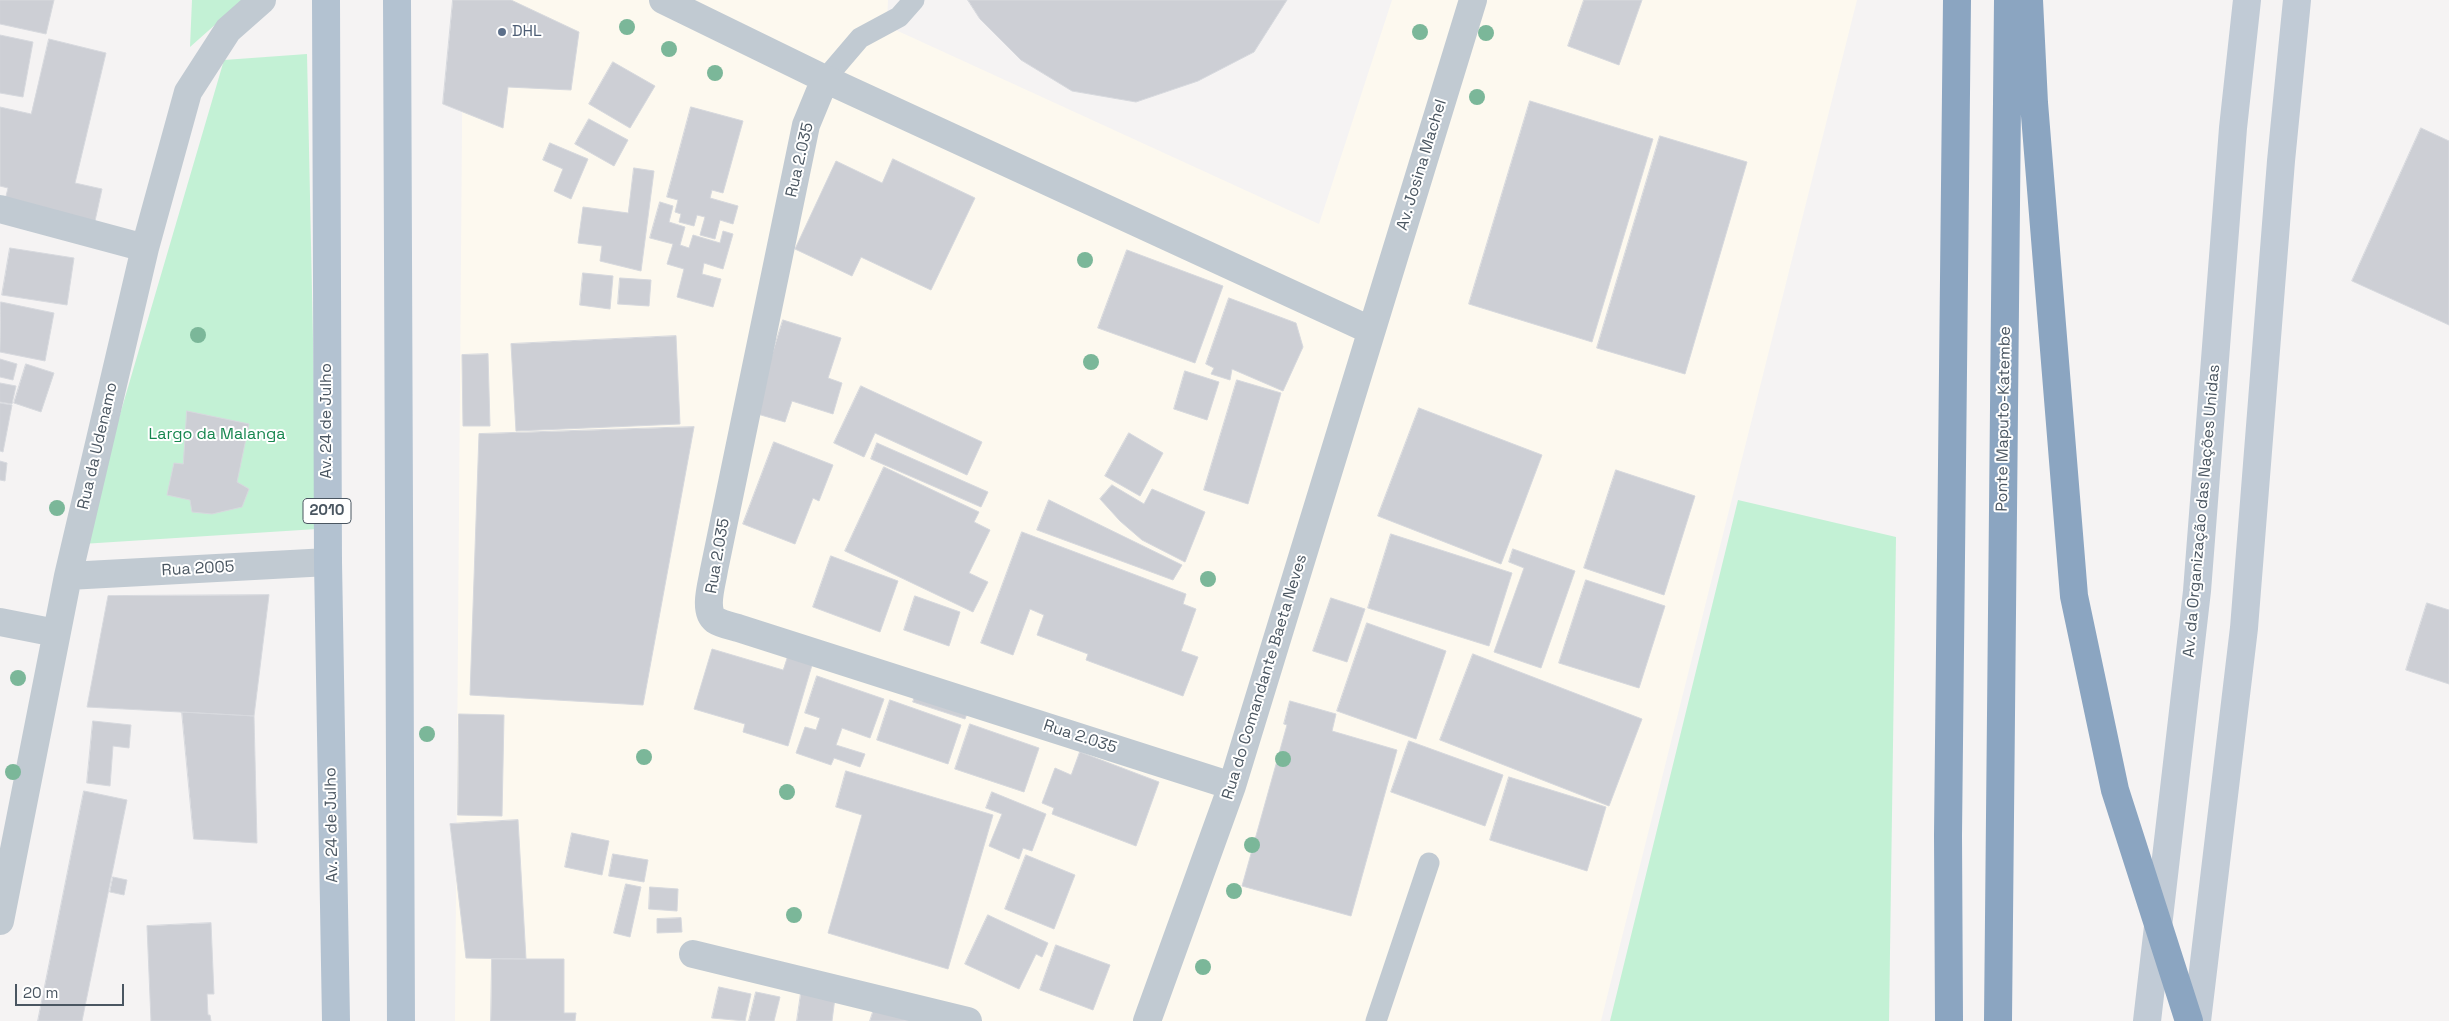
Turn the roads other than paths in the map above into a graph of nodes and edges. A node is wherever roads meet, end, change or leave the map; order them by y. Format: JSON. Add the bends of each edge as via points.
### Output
{"nodes":[{"id":1,"x":262,"y":0,"type":"edge"},
{"id":2,"x":326,"y":0,"type":"edge"},
{"id":3,"x":397,"y":0,"type":"edge"},
{"id":4,"x":663,"y":0,"type":"edge"},
{"id":5,"x":914,"y":0,"type":"edge"},
{"id":6,"x":1473,"y":0,"type":"edge"},
{"id":7,"x":1956,"y":0,"type":"edge"},
{"id":8,"x":2008,"y":0,"type":"edge"},
{"id":9,"x":2029,"y":0,"type":"edge"},
{"id":10,"x":2247,"y":0,"type":"edge"},
{"id":11,"x":2297,"y":0,"type":"edge"},
{"id":12,"x":825,"y":79,"type":"junction"},
{"id":13,"x":0,"y":209,"type":"edge"},
{"id":14,"x":145,"y":248,"type":"junction"},
{"id":15,"x":1370,"y":330,"type":"junction"},
{"id":16,"x":328,"y":562,"type":"junction"},
{"id":17,"x":68,"y":576,"type":"junction"},
{"id":18,"x":0,"y":622,"type":"edge"},
{"id":19,"x":56,"y":633,"type":"junction"},
{"id":20,"x":1232,"y":786,"type":"junction"},
{"id":21,"x":1429,"y":863,"type":"dead end"},
{"id":22,"x":0,"y":921,"type":"edge"},
{"id":23,"x":693,"y":954,"type":"dead end"},
{"id":24,"x":336,"y":1021,"type":"edge"},
{"id":25,"x":401,"y":1021,"type":"edge"},
{"id":26,"x":968,"y":1021,"type":"edge"},
{"id":27,"x":1147,"y":1021,"type":"edge"},
{"id":28,"x":1376,"y":1021,"type":"edge"},
{"id":29,"x":1949,"y":1021,"type":"edge"},
{"id":30,"x":1998,"y":1021,"type":"edge"},
{"id":31,"x":2147,"y":1021,"type":"edge"},
{"id":32,"x":2189,"y":1021,"type":"edge"},
{"id":33,"x":2197,"y":1021,"type":"edge"}],
"edges":[{"from":1,"to":14,"type":"street","name":"Rua da Udenamo","via":[[228,30],[188,92]]},
{"from":2,"to":16,"type":"main road","name":"Av. 24 de Julho","number":"2010"},
{"from":3,"to":25,"type":"main road"},
{"from":4,"to":12,"type":"street"},
{"from":5,"to":12,"type":"lane","via":[[898,17],[860,38]]},
{"from":6,"to":15,"type":"street","name":"Av. Josina Machel"},
{"from":7,"to":29,"type":"highway"},
{"from":8,"to":30,"type":"highway","name":"Ponte Maputo-Katembe"},
{"from":9,"to":32,"type":"highway","via":[[2034,103],[2074,596],[2116,790]]},
{"from":10,"to":31,"type":"main road","name":"Av. da Organização das Nações Unidas","via":[[2233,128],[2197,591]]},
{"from":11,"to":33,"type":"main road","via":[[2280,161],[2244,628]]},
{"from":12,"to":15,"type":"street"},
{"from":12,"to":20,"type":"street","name":"Rua 2.035","via":[[806,125],[714,570],[711,615],[716,621],[730,626]]},
{"from":13,"to":14,"type":"street"},
{"from":14,"to":17,"type":"street","name":"Rua da Udenamo"},
{"from":15,"to":20,"type":"street","name":"Rua do Comandante Baeta Neves"},
{"from":16,"to":17,"type":"street","name":"Rua 2005"},
{"from":16,"to":24,"type":"main road","name":"Av. 24 de Julho","number":"2010"},
{"from":17,"to":19,"type":"street","name":"Rua da Udenamo"},
{"from":18,"to":19,"type":"street"},
{"from":19,"to":22,"type":"street","name":"Rua da Udenamo"},
{"from":20,"to":27,"type":"street","name":"Rua do Comandante Baeta Neves"},
{"from":21,"to":28,"type":"lane"},
{"from":23,"to":26,"type":"street"}]}
